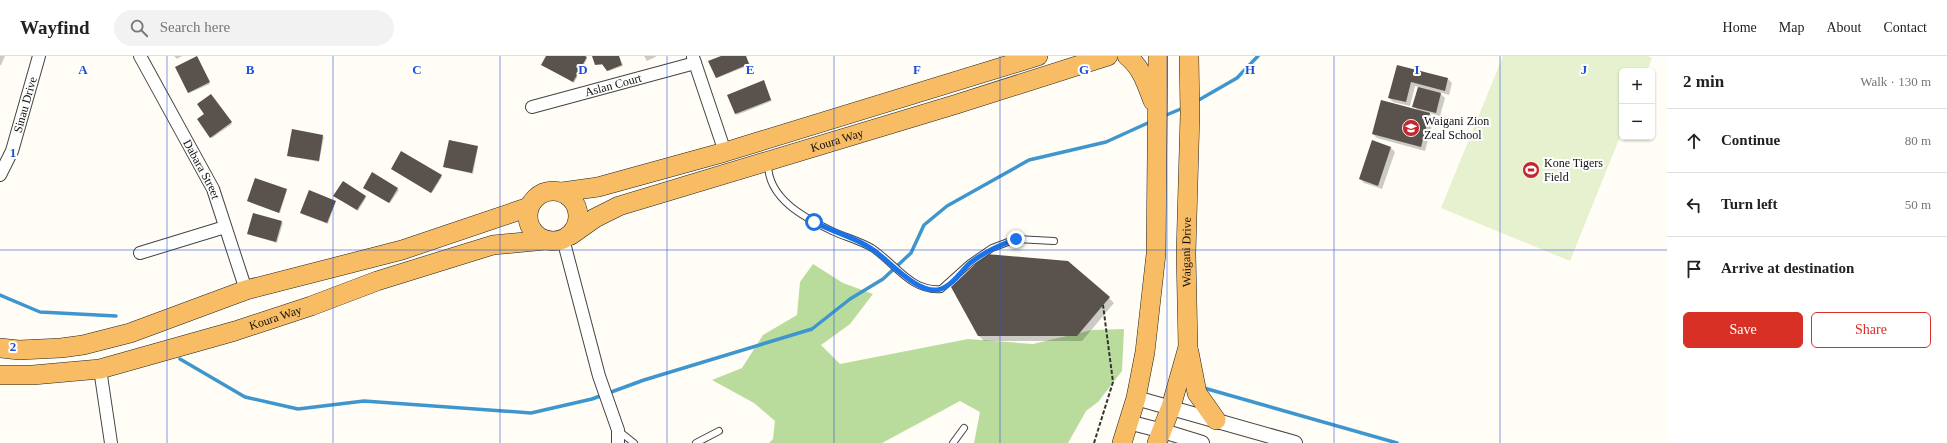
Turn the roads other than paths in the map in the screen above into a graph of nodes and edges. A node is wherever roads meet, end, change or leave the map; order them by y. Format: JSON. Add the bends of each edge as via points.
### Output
{"nodes":[{"id":1,"x":40,"y":56,"type":"edge"},
{"id":2,"x":140,"y":56,"type":"edge"},
{"id":3,"x":1038,"y":56,"type":"edge"},
{"id":4,"x":1108,"y":56,"type":"edge"},
{"id":5,"x":1127,"y":56,"type":"edge"},
{"id":6,"x":1158,"y":56,"type":"edge"},
{"id":7,"x":1189,"y":56,"type":"edge"},
{"id":8,"x":1204,"y":56,"type":"edge"},
{"id":9,"x":694,"y":60,"type":"edge"},
{"id":10,"x":532,"y":107,"type":"dead end"},
{"id":11,"x":1157,"y":112,"type":"junction"},
{"id":12,"x":1190,"y":114,"type":"junction"},
{"id":13,"x":725,"y":152,"type":"junction"},
{"id":14,"x":768,"y":161,"type":"junction"},
{"id":15,"x":0,"y":175,"type":"edge"},
{"id":16,"x":562,"y":192,"type":"junction"},
{"id":17,"x":529,"y":207,"type":"junction"},
{"id":18,"x":225,"y":227,"type":"junction"},
{"id":19,"x":560,"y":238,"type":"junction"},
{"id":20,"x":1054,"y":241,"type":"dead end"},
{"id":21,"x":140,"y":253,"type":"dead end"},
{"id":22,"x":246,"y":290,"type":"junction"},
{"id":23,"x":1188,"y":347,"type":"junction"},
{"id":24,"x":0,"y":348,"type":"edge"},
{"id":25,"x":100,"y":369,"type":"junction"},
{"id":26,"x":0,"y":375,"type":"edge"},
{"id":27,"x":1136,"y":398,"type":"junction"},
{"id":28,"x":1171,"y":407,"type":"junction"},
{"id":29,"x":1216,"y":420,"type":"junction"},
{"id":30,"x":1128,"y":422,"type":"junction"},
{"id":31,"x":964,"y":428,"type":"dead end"},
{"id":32,"x":618,"y":430,"type":"junction"},
{"id":33,"x":719,"y":431,"type":"dead end"},
{"id":34,"x":1160,"y":437,"type":"edge"},
{"id":35,"x":111,"y":443,"type":"edge"},
{"id":36,"x":618,"y":443,"type":"edge"},
{"id":37,"x":634,"y":443,"type":"edge"},
{"id":38,"x":696,"y":443,"type":"edge"},
{"id":39,"x":953,"y":443,"type":"edge"},
{"id":40,"x":1122,"y":443,"type":"edge"},
{"id":41,"x":1202,"y":443,"type":"edge"},
{"id":42,"x":1295,"y":443,"type":"edge"}],
"edges":[{"from":1,"to":15,"type":"street","name":"Sinau Drive","via":[[12,151]]},
{"from":2,"to":18,"type":"street","name":"Dabara Street","via":[[213,189]]},
{"from":3,"to":13,"type":"highway","name":"Koura Way"},
{"from":4,"to":14,"type":"highway","name":"Koura Way"},
{"from":5,"to":11,"type":"highway","via":[[1146,80]]},
{"from":6,"to":11,"type":"highway"},
{"from":7,"to":12,"type":"highway","name":"Waigani Drive"},
{"from":8,"to":12,"type":"highway","via":[[1194,75]]},
{"from":9,"to":10,"type":"street","name":"Aslan Court"},
{"from":9,"to":13,"type":"street"},
{"from":11,"to":27,"type":"highway","via":[[1156,254],[1145,352]]},
{"from":12,"to":23,"type":"highway","name":"Waigani Drive","via":[[1186,253]]},
{"from":13,"to":16,"type":"highway","name":"Koura Way","via":[[598,187]]},
{"from":14,"to":19,"type":"highway","name":"Koura Way","via":[[619,206]]},
{"from":14,"to":20,"type":"lane","via":[[768,175],[775,190],[786,202],[814,222],[872,249],[924,288],[941,289],[970,263],[992,248],[1016,239]]},
{"from":16,"to":17,"type":"highway","via":[[554,190],[539,195]]},
{"from":16,"to":19,"type":"highway","via":[[575,203],[578,211],[577,224]]},
{"from":17,"to":19,"type":"highway","via":[[527,215],[530,227],[538,237]]},
{"from":17,"to":22,"type":"highway","via":[[402,250]]},
{"from":18,"to":21,"type":"street"},
{"from":18,"to":22,"type":"street","name":"Dabara Street"},
{"from":19,"to":25,"type":"highway","name":"Koura Way","via":[[493,245],[377,281],[235,331]]},
{"from":19,"to":32,"type":"street","via":[[599,376]]},
{"from":22,"to":24,"type":"highway","via":[[130,333],[83,345],[20,350]]},
{"from":23,"to":28,"type":"highway","name":"Waigani Drive"},
{"from":23,"to":29,"type":"highway","via":[[1198,393]]},
{"from":25,"to":26,"type":"highway","name":"Koura Way"},
{"from":25,"to":35,"type":"street"},
{"from":27,"to":28,"type":"street"},
{"from":27,"to":30,"type":"highway"},
{"from":28,"to":29,"type":"street"},
{"from":28,"to":34,"type":"highway","name":"Waigani Drive"},
{"from":29,"to":42,"type":"street"},
{"from":30,"to":34,"type":"street"},
{"from":30,"to":40,"type":"highway"},
{"from":31,"to":39,"type":"lane"},
{"from":32,"to":36,"type":"street"},
{"from":32,"to":37,"type":"lane"},
{"from":33,"to":38,"type":"lane"},
{"from":34,"to":41,"type":"street"}]}
